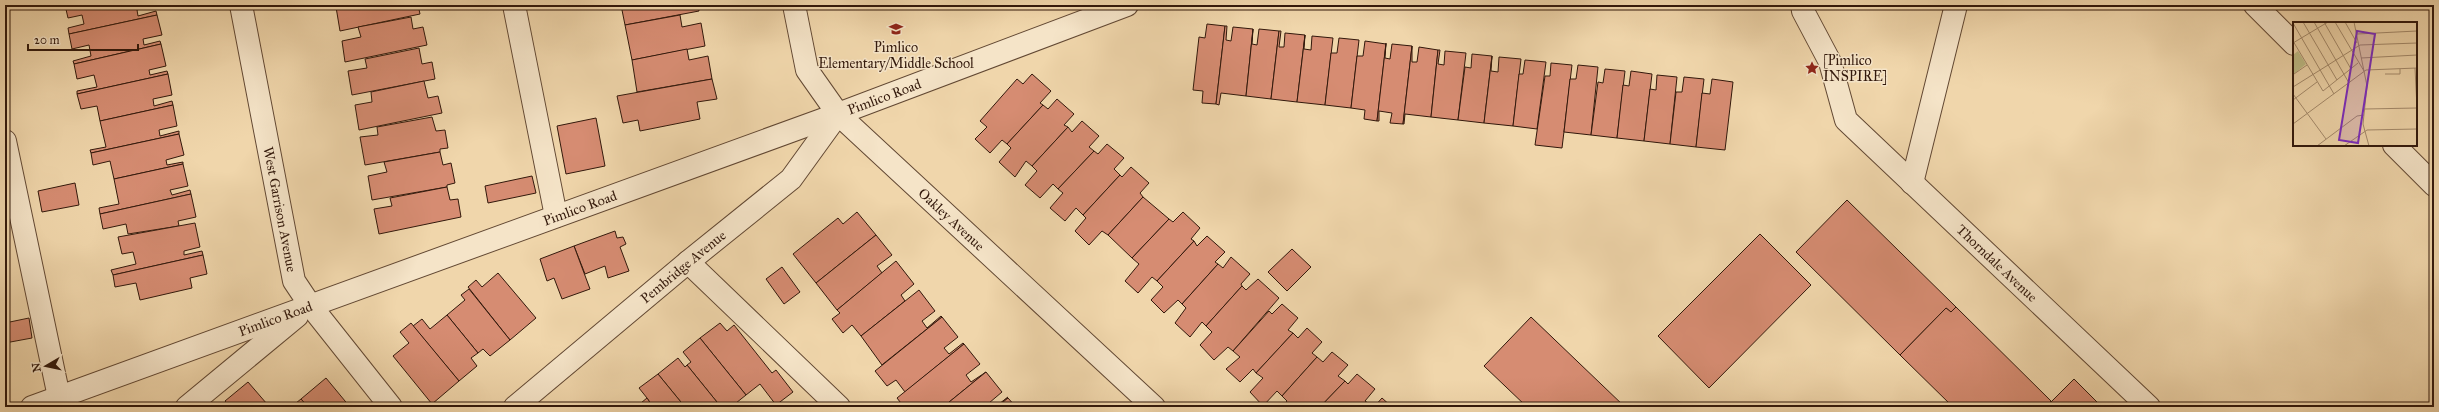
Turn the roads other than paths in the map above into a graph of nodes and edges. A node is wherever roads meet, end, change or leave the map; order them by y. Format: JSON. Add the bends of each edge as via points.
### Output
{"nodes":[{"id":1,"x":241,"y":5,"type":"edge"},
{"id":2,"x":514,"y":5,"type":"edge"},
{"id":3,"x":794,"y":5,"type":"edge"},
{"id":4,"x":1127,"y":5,"type":"edge"},
{"id":5,"x":1802,"y":5,"type":"edge"},
{"id":6,"x":1956,"y":5,"type":"edge"},
{"id":7,"x":2255,"y":5,"type":"edge"},
{"id":8,"x":2293,"y":43,"type":"edge"},
{"id":9,"x":838,"y":114,"type":"junction"},
{"id":10,"x":5,"y":140,"type":"edge"},
{"id":11,"x":2395,"y":146,"type":"edge"},
{"id":12,"x":1912,"y":183,"type":"junction"},
{"id":13,"x":2434,"y":185,"type":"edge"},
{"id":14,"x":556,"y":216,"type":"junction"},
{"id":15,"x":688,"y":262,"type":"junction"},
{"id":16,"x":310,"y":305,"type":"junction"},
{"id":17,"x":59,"y":397,"type":"junction"},
{"id":18,"x":1148,"y":405,"type":"edge"},
{"id":19,"x":32,"y":407,"type":"edge"},
{"id":20,"x":186,"y":407,"type":"edge"},
{"id":21,"x":391,"y":407,"type":"edge"},
{"id":22,"x":515,"y":407,"type":"edge"},
{"id":23,"x":838,"y":407,"type":"edge"},
{"id":24,"x":2148,"y":407,"type":"edge"}],
"edges":[{"from":1,"to":16,"type":"street","name":"West Garrison Avenue","via":[[294,281]]},
{"from":2,"to":14,"type":"street"},
{"from":3,"to":9,"type":"street","name":"Oakley Avenue","via":[[807,70]]},
{"from":4,"to":9,"type":"street","name":"Pimlico Road"},
{"from":5,"to":12,"type":"street","name":"Thorndale Avenue","via":[[1802,11],[1830,62],[1846,120]]},
{"from":6,"to":12,"type":"street"},
{"from":7,"to":8,"type":"street"},
{"from":9,"to":14,"type":"street","name":"Pimlico Road"},
{"from":9,"to":15,"type":"street","name":"Pembridge Avenue","via":[[791,179]]},
{"from":9,"to":18,"type":"street","name":"Oakley Avenue"},
{"from":10,"to":17,"type":"street"},
{"from":11,"to":13,"type":"street"},
{"from":12,"to":24,"type":"street","name":"Thorndale Avenue"},
{"from":14,"to":16,"type":"street","name":"Pimlico Road"},
{"from":15,"to":22,"type":"street","name":"Pembridge Avenue"},
{"from":15,"to":23,"type":"street"},
{"from":16,"to":17,"type":"street","name":"Pimlico Road"},
{"from":16,"to":20,"type":"street"},
{"from":16,"to":21,"type":"street","name":"West Garrison Avenue"},
{"from":17,"to":19,"type":"street","name":"Pimlico Road"}]}
